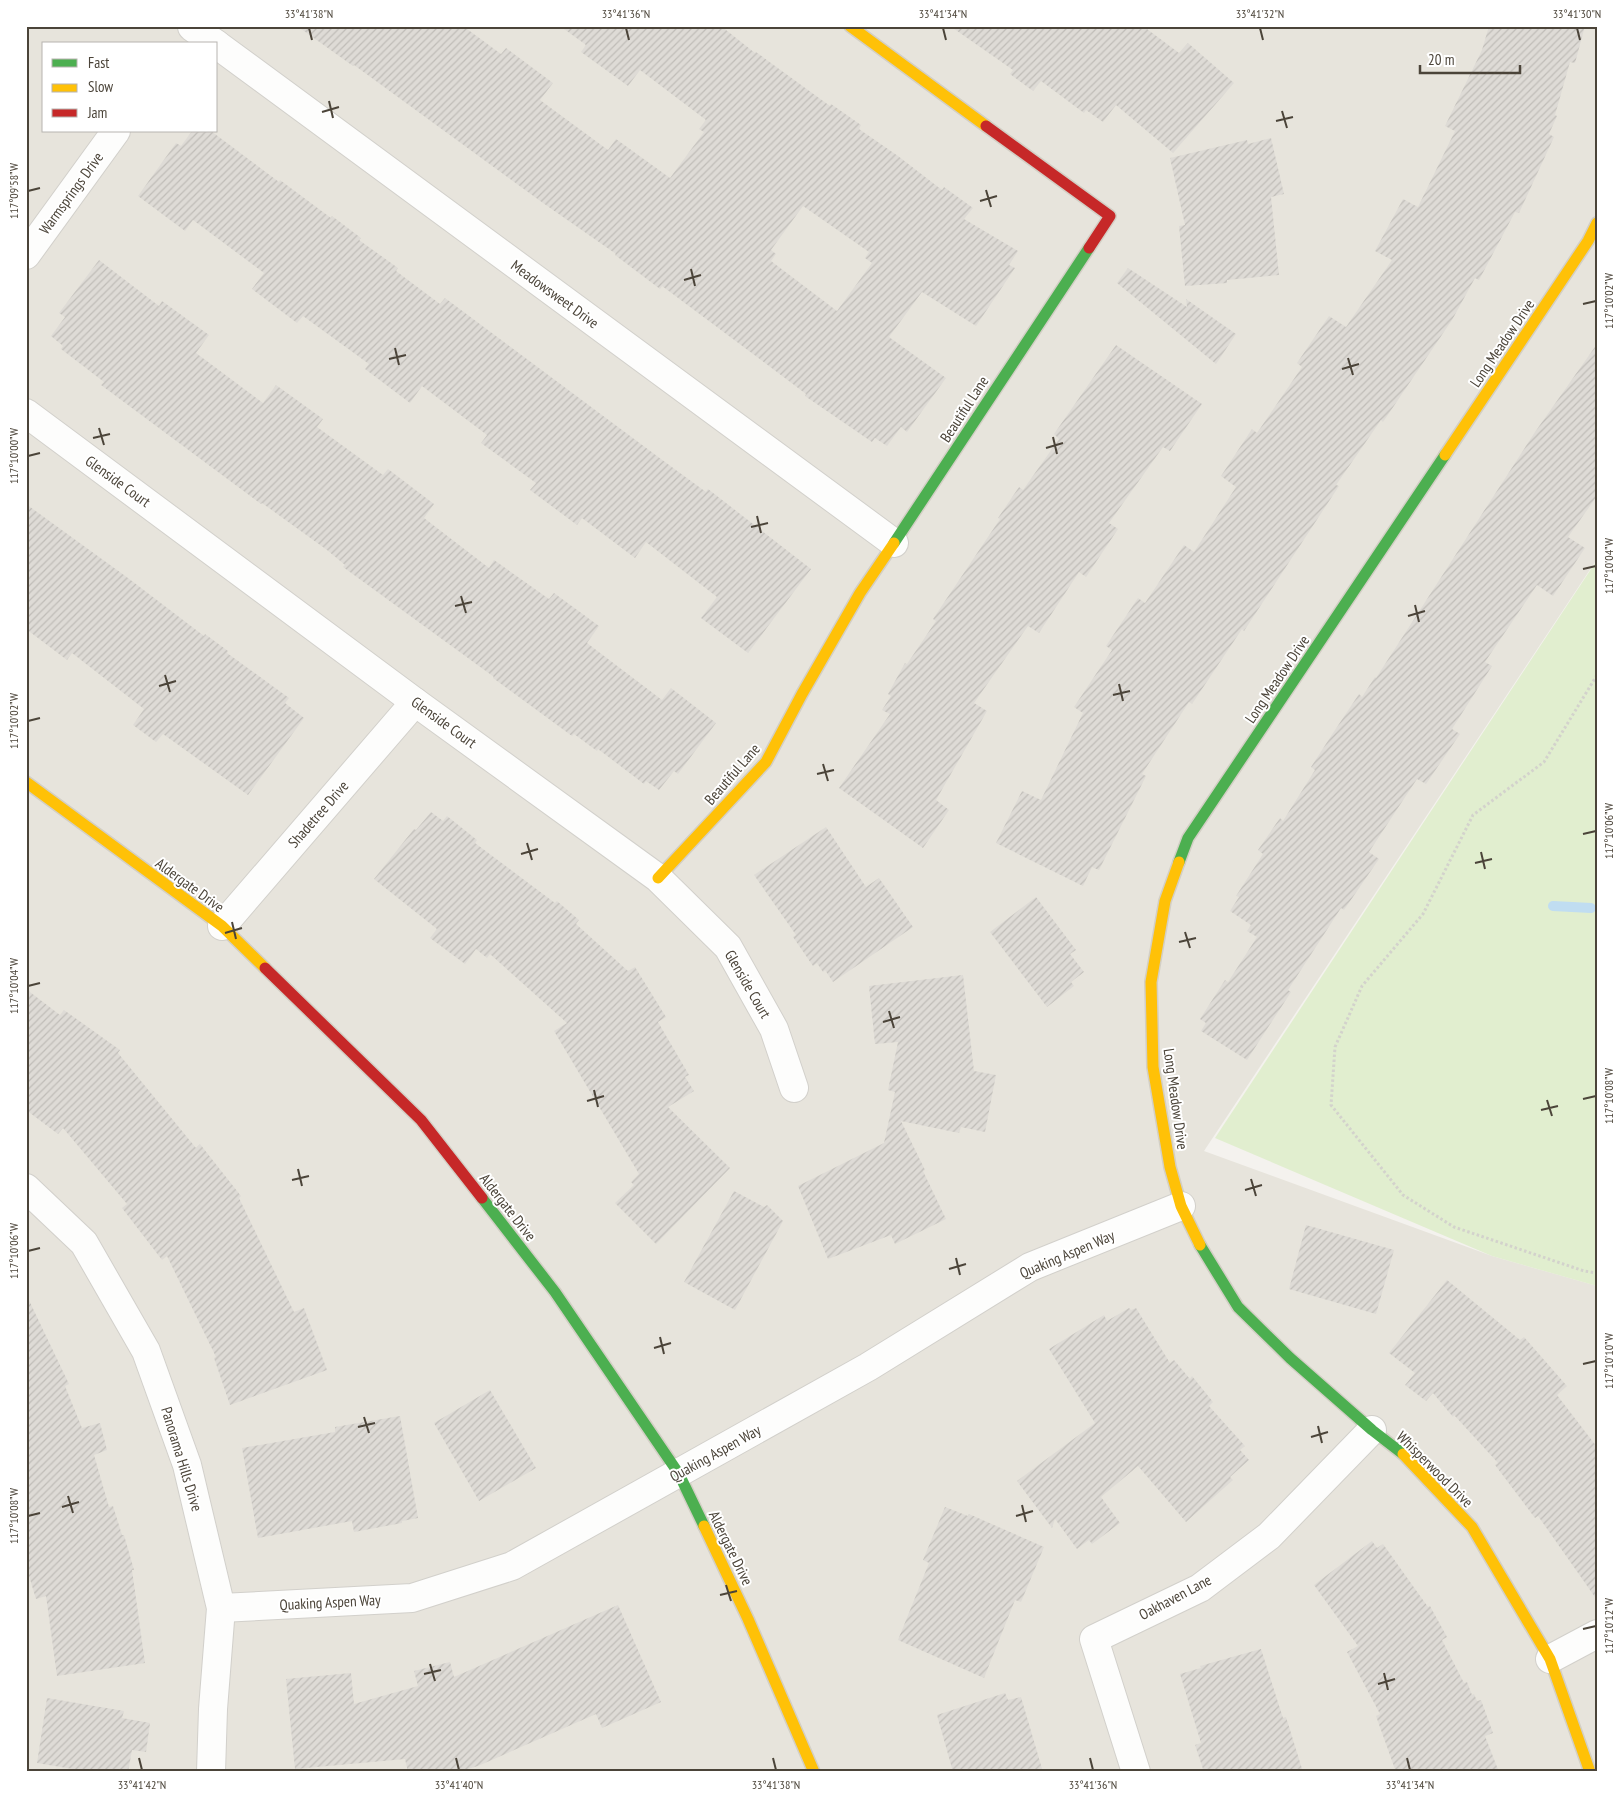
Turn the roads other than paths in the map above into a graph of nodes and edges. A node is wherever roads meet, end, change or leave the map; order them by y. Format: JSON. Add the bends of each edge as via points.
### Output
{"nodes":[{"id":1,"x":192,"y":26,"type":"edge"},
{"id":2,"x":850,"y":26,"type":"edge"},
{"id":3,"x":181,"y":42,"type":"edge"},
{"id":4,"x":213,"y":42,"type":"edge"},
{"id":5,"x":218,"y":45,"type":"edge"},
{"id":6,"x":115,"y":132,"type":"edge"},
{"id":7,"x":1597,"y":223,"type":"edge"},
{"id":8,"x":26,"y":255,"type":"edge"},
{"id":9,"x":26,"y":413,"type":"edge"},
{"id":10,"x":894,"y":544,"type":"junction"},
{"id":11,"x":415,"y":702,"type":"junction"},
{"id":12,"x":26,"y":782,"type":"edge"},
{"id":13,"x":658,"y":878,"type":"junction"},
{"id":14,"x":222,"y":926,"type":"junction"},
{"id":15,"x":794,"y":1088,"type":"dead end"},
{"id":16,"x":26,"y":1188,"type":"edge"},
{"id":17,"x":1181,"y":1206,"type":"junction"},
{"id":18,"x":1372,"y":1430,"type":"junction"},
{"id":19,"x":679,"y":1474,"type":"junction"},
{"id":20,"x":221,"y":1608,"type":"junction"},
{"id":21,"x":1597,"y":1634,"type":"edge"},
{"id":22,"x":1550,"y":1659,"type":"junction"},
{"id":23,"x":211,"y":1772,"type":"edge"},
{"id":24,"x":814,"y":1772,"type":"edge"},
{"id":25,"x":1136,"y":1772,"type":"edge"},
{"id":26,"x":1590,"y":1772,"type":"edge"}],
"edges":[{"from":1,"to":3,"type":"street"},
{"from":1,"to":4,"type":"street","name":"Meadowsweet Drive"},
{"from":2,"to":10,"type":"street","name":"Beautiful Lane","via":[[1110,216]]},
{"from":5,"to":10,"type":"street","name":"Meadowsweet Drive"},
{"from":6,"to":8,"type":"street","name":"Warmsprings Drive"},
{"from":7,"to":17,"type":"street","name":"Long Meadow Drive","via":[[1188,838],[1165,901],[1150,982],[1154,1067],[1170,1167]]},
{"from":9,"to":11,"type":"street","name":"Glenside Court"},
{"from":10,"to":13,"type":"street","name":"Beautiful Lane","via":[[860,593],[766,762]]},
{"from":11,"to":13,"type":"street","name":"Glenside Court"},
{"from":11,"to":14,"type":"street","name":"Shadetree Drive"},
{"from":12,"to":14,"type":"street","name":"Aldergate Drive"},
{"from":13,"to":15,"type":"street","name":"Glenside Court","via":[[728,947],[774,1029]]},
{"from":14,"to":19,"type":"street","name":"Aldergate Drive","via":[[421,1120],[555,1292]]},
{"from":16,"to":20,"type":"street","name":"Panorama Hills Drive","via":[[84,1243],[146,1351],[187,1465]]},
{"from":17,"to":18,"type":"street","name":"Whisperwood Drive","via":[[1238,1307]]},
{"from":17,"to":19,"type":"street","name":"Quaking Aspen Way","via":[[1030,1267],[868,1367]]},
{"from":18,"to":22,"type":"street","name":"Whisperwood Drive","via":[[1399,1449],[1472,1527]]},
{"from":18,"to":25,"type":"street","name":"Oakhaven Lane","via":[[1269,1536],[1200,1588],[1094,1639]]},
{"from":19,"to":20,"type":"street","name":"Quaking Aspen Way","via":[[512,1566],[412,1598]]},
{"from":19,"to":24,"type":"street","name":"Aldergate Drive","via":[[748,1619]]},
{"from":20,"to":23,"type":"street","name":"Panorama Hills Drive"},
{"from":21,"to":22,"type":"street"},
{"from":22,"to":26,"type":"street","name":"Whisperwood Drive"}]}
